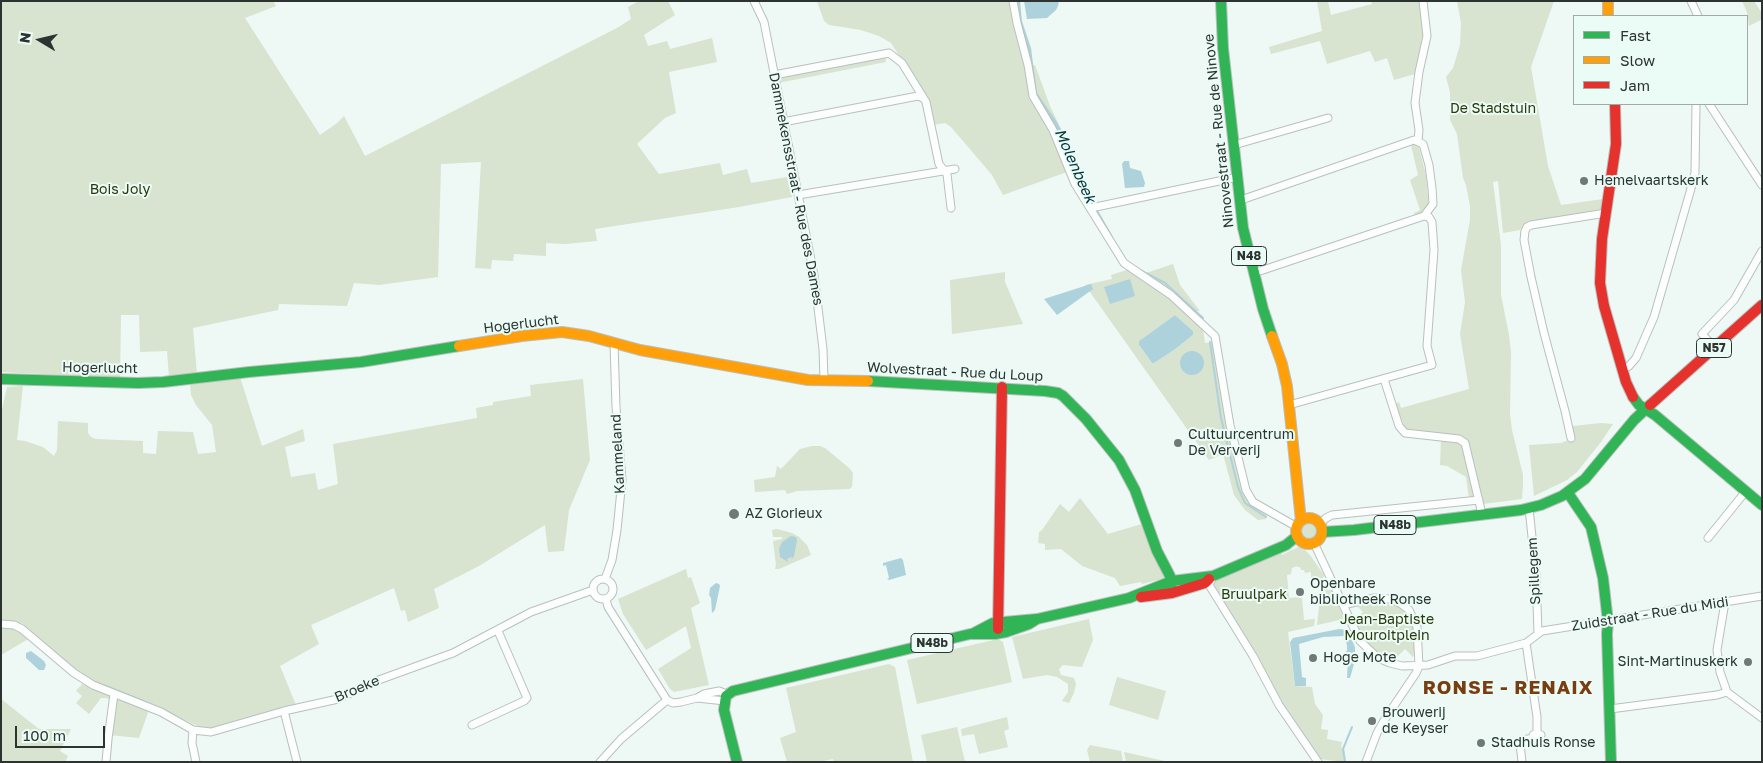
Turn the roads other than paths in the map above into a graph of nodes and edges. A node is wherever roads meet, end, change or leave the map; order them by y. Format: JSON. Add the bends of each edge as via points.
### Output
{"nodes":[{"id":1,"x":754,"y":1,"type":"edge"},
{"id":2,"x":1014,"y":1,"type":"edge"},
{"id":3,"x":1221,"y":1,"type":"edge"},
{"id":4,"x":1423,"y":1,"type":"edge"},
{"id":5,"x":1608,"y":1,"type":"edge"},
{"id":6,"x":1691,"y":1,"type":"edge"},
{"id":7,"x":1608,"y":15,"type":"edge"},
{"id":8,"x":1698,"y":15,"type":"edge"},
{"id":9,"x":897,"y":60,"type":"junction"},
{"id":10,"x":888,"y":62,"type":"dead end"},
{"id":11,"x":774,"y":76,"type":"junction"},
{"id":12,"x":923,"y":98,"type":"junction"},
{"id":13,"x":1615,"y":105,"type":"edge"},
{"id":14,"x":1696,"y":105,"type":"edge"},
{"id":15,"x":1710,"y":105,"type":"edge"},
{"id":16,"x":1328,"y":118,"type":"dead end"},
{"id":17,"x":783,"y":122,"type":"junction"},
{"id":18,"x":1416,"y":141,"type":"junction"},
{"id":19,"x":1234,"y":146,"type":"junction"},
{"id":20,"x":955,"y":169,"type":"dead end"},
{"id":21,"x":945,"y":170,"type":"junction"},
{"id":22,"x":1238,"y":177,"type":"junction"},
{"id":23,"x":1762,"y":185,"type":"edge"},
{"id":24,"x":798,"y":195,"type":"junction"},
{"id":25,"x":1241,"y":200,"type":"junction"},
{"id":26,"x":1094,"y":207,"type":"junction"},
{"id":27,"x":951,"y":208,"type":"dead end"},
{"id":28,"x":1606,"y":213,"type":"junction"},
{"id":29,"x":1425,"y":216,"type":"junction"},
{"id":30,"x":1762,"y":251,"type":"edge"},
{"id":31,"x":1253,"y":272,"type":"junction"},
{"id":32,"x":1762,"y":305,"type":"edge"},
{"id":33,"x":614,"y":343,"type":"junction"},
{"id":34,"x":1714,"y":348,"type":"junction"},
{"id":35,"x":1622,"y":370,"type":"junction"},
{"id":36,"x":1,"y":379,"type":"edge"},
{"id":37,"x":1384,"y":379,"type":"junction"},
{"id":38,"x":824,"y":380,"type":"junction"},
{"id":39,"x":1002,"y":388,"type":"junction"},
{"id":40,"x":1289,"y":405,"type":"junction"},
{"id":41,"x":1648,"y":410,"type":"junction"},
{"id":42,"x":1571,"y":438,"type":"dead end"},
{"id":43,"x":1746,"y":491,"type":"junction"},
{"id":44,"x":1568,"y":493,"type":"junction"},
{"id":45,"x":1479,"y":500,"type":"junction"},
{"id":46,"x":1762,"y":504,"type":"edge"},
{"id":47,"x":1529,"y":508,"type":"junction"},
{"id":48,"x":1482,"y":514,"type":"junction"},
{"id":49,"x":1298,"y":528,"type":"junction"},
{"id":50,"x":1321,"y":528,"type":"junction"},
{"id":51,"x":1708,"y":538,"type":"dead end"},
{"id":52,"x":1314,"y":543,"type":"junction"},
{"id":53,"x":1212,"y":576,"type":"junction"},
{"id":54,"x":605,"y":579,"type":"junction"},
{"id":55,"x":1172,"y":581,"type":"junction"},
{"id":56,"x":593,"y":590,"type":"junction"},
{"id":57,"x":1172,"y":593,"type":"junction"},
{"id":58,"x":1762,"y":596,"type":"edge"},
{"id":59,"x":1129,"y":598,"type":"junction"},
{"id":60,"x":606,"y":599,"type":"junction"},
{"id":61,"x":1726,"y":602,"type":"junction"},
{"id":62,"x":1343,"y":606,"type":"junction"},
{"id":63,"x":1037,"y":619,"type":"junction"},
{"id":64,"x":1003,"y":621,"type":"junction"},
{"id":65,"x":1608,"y":622,"type":"junction"},
{"id":66,"x":1,"y":624,"type":"edge"},
{"id":67,"x":498,"y":631,"type":"junction"},
{"id":68,"x":1006,"y":632,"type":"junction"},
{"id":69,"x":1538,"y":633,"type":"junction"},
{"id":70,"x":970,"y":634,"type":"junction"},
{"id":71,"x":1526,"y":644,"type":"junction"},
{"id":72,"x":1419,"y":666,"type":"junction"},
{"id":73,"x":1726,"y":692,"type":"junction"},
{"id":74,"x":114,"y":694,"type":"junction"},
{"id":75,"x":666,"y":698,"type":"junction"},
{"id":76,"x":726,"y":698,"type":"junction"},
{"id":77,"x":1610,"y":709,"type":"junction"},
{"id":78,"x":284,"y":711,"type":"junction"},
{"id":79,"x":1761,"y":717,"type":"edge"},
{"id":80,"x":472,"y":725,"type":"dead end"},
{"id":81,"x":193,"y":730,"type":"junction"},
{"id":82,"x":106,"y":762,"type":"edge"},
{"id":83,"x":196,"y":762,"type":"edge"},
{"id":84,"x":297,"y":762,"type":"edge"},
{"id":85,"x":600,"y":762,"type":"edge"},
{"id":86,"x":737,"y":762,"type":"edge"},
{"id":87,"x":1318,"y":762,"type":"edge"},
{"id":88,"x":1366,"y":762,"type":"edge"},
{"id":89,"x":1522,"y":762,"type":"edge"},
{"id":90,"x":1611,"y":762,"type":"edge"}],
"edges":[{"from":1,"to":11,"type":"street","name":"Dammekensstraat - Rue des Dames","via":[[764,22]]},
{"from":2,"to":26,"type":"street","via":[[1033,96],[1053,130],[1076,184]]},
{"from":3,"to":19,"type":"street","name":"Ninovestraat - Rue de Ninove","number":"N48"},
{"from":4,"to":18,"type":"street","via":[[1427,36],[1415,103],[1420,130]]},
{"from":5,"to":7,"type":"street"},
{"from":6,"to":8,"type":"street"},
{"from":9,"to":10,"type":"street"},
{"from":9,"to":11,"type":"street","via":[[889,53]]},
{"from":9,"to":12,"type":"street"},
{"from":11,"to":17,"type":"street","name":"Dammekensstraat - Rue des Dames"},
{"from":12,"to":17,"type":"street","via":[[918,96]]},
{"from":12,"to":21,"type":"street","via":[[939,164]]},
{"from":13,"to":28,"type":"street","via":[[1616,144]]},
{"from":14,"to":35,"type":"street","via":[[1695,173],[1690,192],[1654,317],[1636,358]]},
{"from":15,"to":23,"type":"street"},
{"from":16,"to":19,"type":"street"},
{"from":17,"to":24,"type":"street","name":"Dammekensstraat - Rue des Dames"},
{"from":18,"to":25,"type":"street"},
{"from":18,"to":29,"type":"street","via":[[1423,144],[1433,196],[1433,204]]},
{"from":19,"to":22,"type":"street","name":"Ninovestraat - Rue de Ninove","number":"N48"},
{"from":20,"to":21,"type":"street"},
{"from":21,"to":24,"type":"street"},
{"from":21,"to":27,"type":"street"},
{"from":22,"to":25,"type":"street","name":"Ninovestraat - Rue de Ninove","number":"N48"},
{"from":22,"to":26,"type":"street"},
{"from":24,"to":38,"type":"street","name":"Dammekensstraat - Rue des Dames","via":[[814,276]]},
{"from":25,"to":31,"type":"street","name":"Ninovestraat - Rue de Ninove","number":"N48","via":[[1243,228]]},
{"from":26,"to":49,"type":"street","via":[[1127,267],[1171,296],[1215,336],[1230,424],[1246,490],[1253,502]]},
{"from":28,"to":35,"type":"street","via":[[1600,283]]},
{"from":28,"to":42,"type":"street","via":[[1531,225],[1525,231],[1531,277]]},
{"from":29,"to":31,"type":"street"},
{"from":29,"to":37,"type":"street","via":[[1429,217],[1433,228],[1428,346],[1432,365]]},
{"from":30,"to":34,"type":"street","via":[[1734,300],[1702,334]]},
{"from":31,"to":40,"type":"street","name":"Ninovestraat - Rue de Ninove","number":"N48","via":[[1282,364]]},
{"from":32,"to":34,"type":"street","number":"N57"},
{"from":33,"to":36,"type":"street","name":"Hogerlucht","via":[[554,332],[361,362],[199,378],[138,383]]},
{"from":33,"to":38,"type":"street","name":"Hogerlucht","via":[[782,376]]},
{"from":33,"to":54,"type":"street","name":"Kammeland","via":[[622,480],[618,530]]},
{"from":34,"to":41,"type":"street","number":"N57"},
{"from":35,"to":41,"type":"street","via":[[1633,398]]},
{"from":37,"to":40,"type":"street"},
{"from":37,"to":45,"type":"street","via":[[1404,433],[1459,439],[1465,443]]},
{"from":38,"to":39,"type":"street","name":"Wolvestraat - Rue du Loup"},
{"from":39,"to":55,"type":"street","name":"Wolvestraat - Rue du Loup","via":[[1058,393],[1086,419],[1128,474]]},
{"from":39,"to":64,"type":"street","via":[[1000,598]]},
{"from":40,"to":49,"type":"street","name":"Ninovestraat - Rue de Ninove","number":"N48"},
{"from":41,"to":43,"type":"street"},
{"from":41,"to":44,"type":"street","number":"N57","via":[[1628,425],[1585,479]]},
{"from":43,"to":46,"type":"street"},
{"from":43,"to":51,"type":"street"},
{"from":44,"to":47,"type":"street","number":"N57"},
{"from":44,"to":65,"type":"street","via":[[1585,516],[1596,543]]},
{"from":45,"to":48,"type":"street"},
{"from":45,"to":50,"type":"street","via":[[1332,515],[1326,518]]},
{"from":47,"to":48,"type":"street","number":"N48b"},
{"from":47,"to":69,"type":"street","name":"Spillegem"},
{"from":48,"to":50,"type":"street","number":"N48b","via":[[1354,530]]},
{"from":49,"to":50,"type":"street","via":[[1307,518],[1312,518]]},
{"from":49,"to":52,"type":"street","via":[[1303,542]]},
{"from":49,"to":53,"type":"street","number":"N48b","via":[[1286,545]]},
{"from":50,"to":52,"type":"street","via":[[1320,538]]},
{"from":52,"to":62,"type":"street"},
{"from":53,"to":55,"type":"street","number":"N48b"},
{"from":53,"to":57,"type":"street","number":"N48b","via":[[1205,583]]},
{"from":53,"to":87,"type":"street","via":[[1209,585],[1253,656],[1279,706]]},
{"from":54,"to":56,"type":"street","name":"Broeke","via":[[596,582]]},
{"from":54,"to":60,"type":"street","via":[[613,589]]},
{"from":55,"to":57,"type":"street","name":"Wolvestraat - Rue du Loup"},
{"from":55,"to":59,"type":"street","number":"N48b"},
{"from":56,"to":60,"type":"street","via":[[597,598]]},
{"from":56,"to":67,"type":"street","name":"Broeke","via":[[531,612]]},
{"from":57,"to":59,"type":"street","number":"N48b"},
{"from":58,"to":61,"type":"street","name":"Zuidstraat - Rue du Midi"},
{"from":59,"to":63,"type":"street","number":"N48b"},
{"from":60,"to":75,"type":"street"},
{"from":61,"to":65,"type":"street","name":"Zuidstraat - Rue du Midi"},
{"from":61,"to":73,"type":"street","via":[[1717,650]]},
{"from":62,"to":72,"type":"street","via":[[1356,636],[1373,655],[1395,665]]},
{"from":62,"to":72,"type":"street","via":[[1380,598],[1395,600],[1404,606],[1417,627]]},
{"from":63,"to":64,"type":"street","number":"N48b"},
{"from":63,"to":68,"type":"street","number":"N48b"},
{"from":64,"to":68,"type":"street","via":[[1011,625]]},
{"from":64,"to":70,"type":"street","number":"N48b"},
{"from":65,"to":69,"type":"street","name":"Zuidstraat - Rue du Midi"},
{"from":65,"to":77,"type":"street"},
{"from":66,"to":74,"type":"street","name":"Broeke","via":[[19,627],[92,686]]},
{"from":67,"to":78,"type":"street","name":"Broeke","via":[[453,654],[376,680],[338,699]]},
{"from":67,"to":80,"type":"street","via":[[527,698]]},
{"from":68,"to":70,"type":"street","number":"N48b"},
{"from":69,"to":71,"type":"street"},
{"from":70,"to":76,"type":"street","number":"N48b","via":[[739,688]]},
{"from":71,"to":72,"type":"street","via":[[1477,656],[1448,657]]},
{"from":71,"to":89,"type":"street","via":[[1537,717],[1535,736],[1522,741],[1519,748]]},
{"from":72,"to":88,"type":"street","via":[[1381,726]]},
{"from":73,"to":77,"type":"street"},
{"from":73,"to":79,"type":"street"},
{"from":74,"to":81,"type":"street","name":"Broeke","via":[[161,712]]},
{"from":74,"to":82,"type":"street"},
{"from":75,"to":76,"type":"street","via":[[681,702],[697,698]]},
{"from":75,"to":85,"type":"street"},
{"from":76,"to":86,"type":"street","via":[[725,715]]},
{"from":77,"to":90,"type":"street"},
{"from":78,"to":81,"type":"street","name":"Broeke","via":[[211,732]]},
{"from":78,"to":84,"type":"street"},
{"from":81,"to":83,"type":"street"}]}
